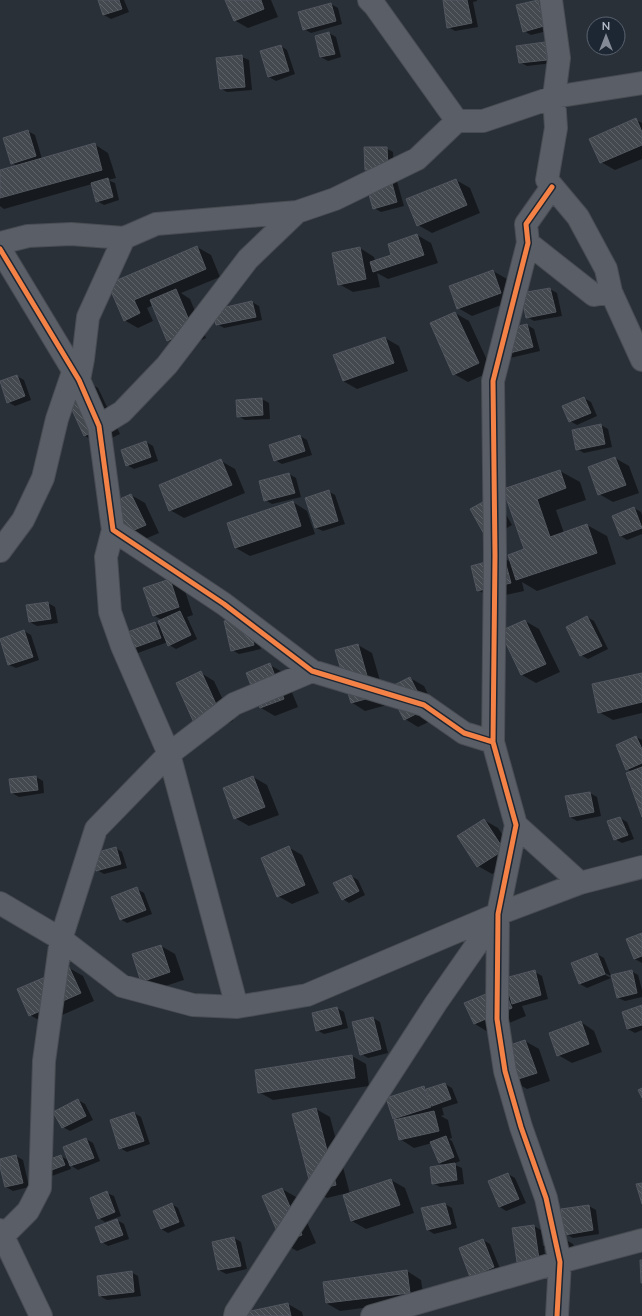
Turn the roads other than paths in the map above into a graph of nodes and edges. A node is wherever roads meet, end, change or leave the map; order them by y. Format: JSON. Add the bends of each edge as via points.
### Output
{"nodes":[{"id":1,"x":369,"y":0,"type":"edge"},
{"id":2,"x":551,"y":0,"type":"edge"},
{"id":3,"x":642,"y":83,"type":"edge"},
{"id":4,"x":554,"y":98,"type":"junction"},
{"id":5,"x":458,"y":121,"type":"junction"},
{"id":6,"x":552,"y":187,"type":"junction"},
{"id":7,"x":297,"y":212,"type":"junction"},
{"id":8,"x":124,"y":238,"type":"junction"},
{"id":9,"x":0,"y":243,"type":"edge"},
{"id":10,"x":528,"y":243,"type":"junction"},
{"id":11,"x":0,"y":249,"type":"edge"},
{"id":12,"x":611,"y":292,"type":"junction"},
{"id":13,"x":642,"y":360,"type":"edge"},
{"id":14,"x":76,"y":376,"type":"junction"},
{"id":15,"x":99,"y":426,"type":"junction"},
{"id":16,"x":113,"y":530,"type":"junction"},
{"id":17,"x":0,"y":551,"type":"edge"},
{"id":18,"x":312,"y":671,"type":"junction"},
{"id":19,"x":493,"y":742,"type":"junction"},
{"id":20,"x":169,"y":754,"type":"junction"},
{"id":21,"x":516,"y":824,"type":"junction"},
{"id":22,"x":642,"y":867,"type":"edge"},
{"id":23,"x":580,"y":883,"type":"junction"},
{"id":24,"x":0,"y":903,"type":"edge"},
{"id":25,"x":498,"y":914,"type":"junction"},
{"id":26,"x":61,"y":939,"type":"junction"},
{"id":27,"x":237,"y":1007,"type":"junction"},
{"id":28,"x":1,"y":1235,"type":"edge"},
{"id":29,"x":642,"y":1240,"type":"edge"},
{"id":30,"x":560,"y":1262,"type":"junction"},
{"id":31,"x":41,"y":1316,"type":"edge"},
{"id":32,"x":235,"y":1316,"type":"edge"},
{"id":33,"x":372,"y":1316,"type":"edge"},
{"id":34,"x":557,"y":1316,"type":"edge"}],
"edges":[{"from":1,"to":5,"type":"street"},
{"from":2,"to":4,"type":"street","via":[[559,58]]},
{"from":3,"to":4,"type":"street"},
{"from":4,"to":5,"type":"street","via":[[483,121]]},
{"from":4,"to":6,"type":"street","via":[[556,128],[547,180]]},
{"from":5,"to":7,"type":"street","via":[[417,159],[335,199]]},
{"from":6,"to":10,"type":"street","via":[[526,224]]},
{"from":6,"to":12,"type":"street","via":[[578,217],[606,269]]},
{"from":7,"to":8,"type":"street","via":[[156,224]]},
{"from":7,"to":15,"type":"street","via":[[248,260],[167,365],[122,412]]},
{"from":8,"to":9,"type":"street","via":[[71,234],[28,236]]},
{"from":8,"to":14,"type":"street","via":[[88,317]]},
{"from":10,"to":12,"type":"street","via":[[594,295]]},
{"from":10,"to":19,"type":"street","via":[[493,381]]},
{"from":11,"to":14,"type":"street"},
{"from":12,"to":13,"type":"street"},
{"from":14,"to":15,"type":"street"},
{"from":14,"to":17,"type":"street","via":[[57,419],[43,478],[23,520]]},
{"from":15,"to":16,"type":"street"},
{"from":16,"to":18,"type":"street","via":[[224,604]]},
{"from":16,"to":20,"type":"street","via":[[106,557],[110,612]]},
{"from":18,"to":19,"type":"street","via":[[424,705],[464,733]]},
{"from":18,"to":20,"type":"street","via":[[234,704]]},
{"from":19,"to":21,"type":"street"},
{"from":20,"to":26,"type":"street","via":[[96,829]]},
{"from":20,"to":27,"type":"street"},
{"from":21,"to":23,"type":"street"},
{"from":21,"to":25,"type":"street"},
{"from":22,"to":23,"type":"street"},
{"from":23,"to":25,"type":"street"},
{"from":24,"to":26,"type":"street"},
{"from":25,"to":27,"type":"street","via":[[307,996]]},
{"from":25,"to":30,"type":"street","via":[[498,1019],[504,1071],[546,1198]]},
{"from":25,"to":32,"type":"street","via":[[436,1003]]},
{"from":26,"to":27,"type":"street","via":[[122,986],[193,1005]]},
{"from":26,"to":28,"type":"street","via":[[44,1061],[40,1188],[28,1211]]},
{"from":28,"to":31,"type":"street"},
{"from":29,"to":30,"type":"street"},
{"from":30,"to":33,"type":"street"},
{"from":30,"to":34,"type":"street"}]}
